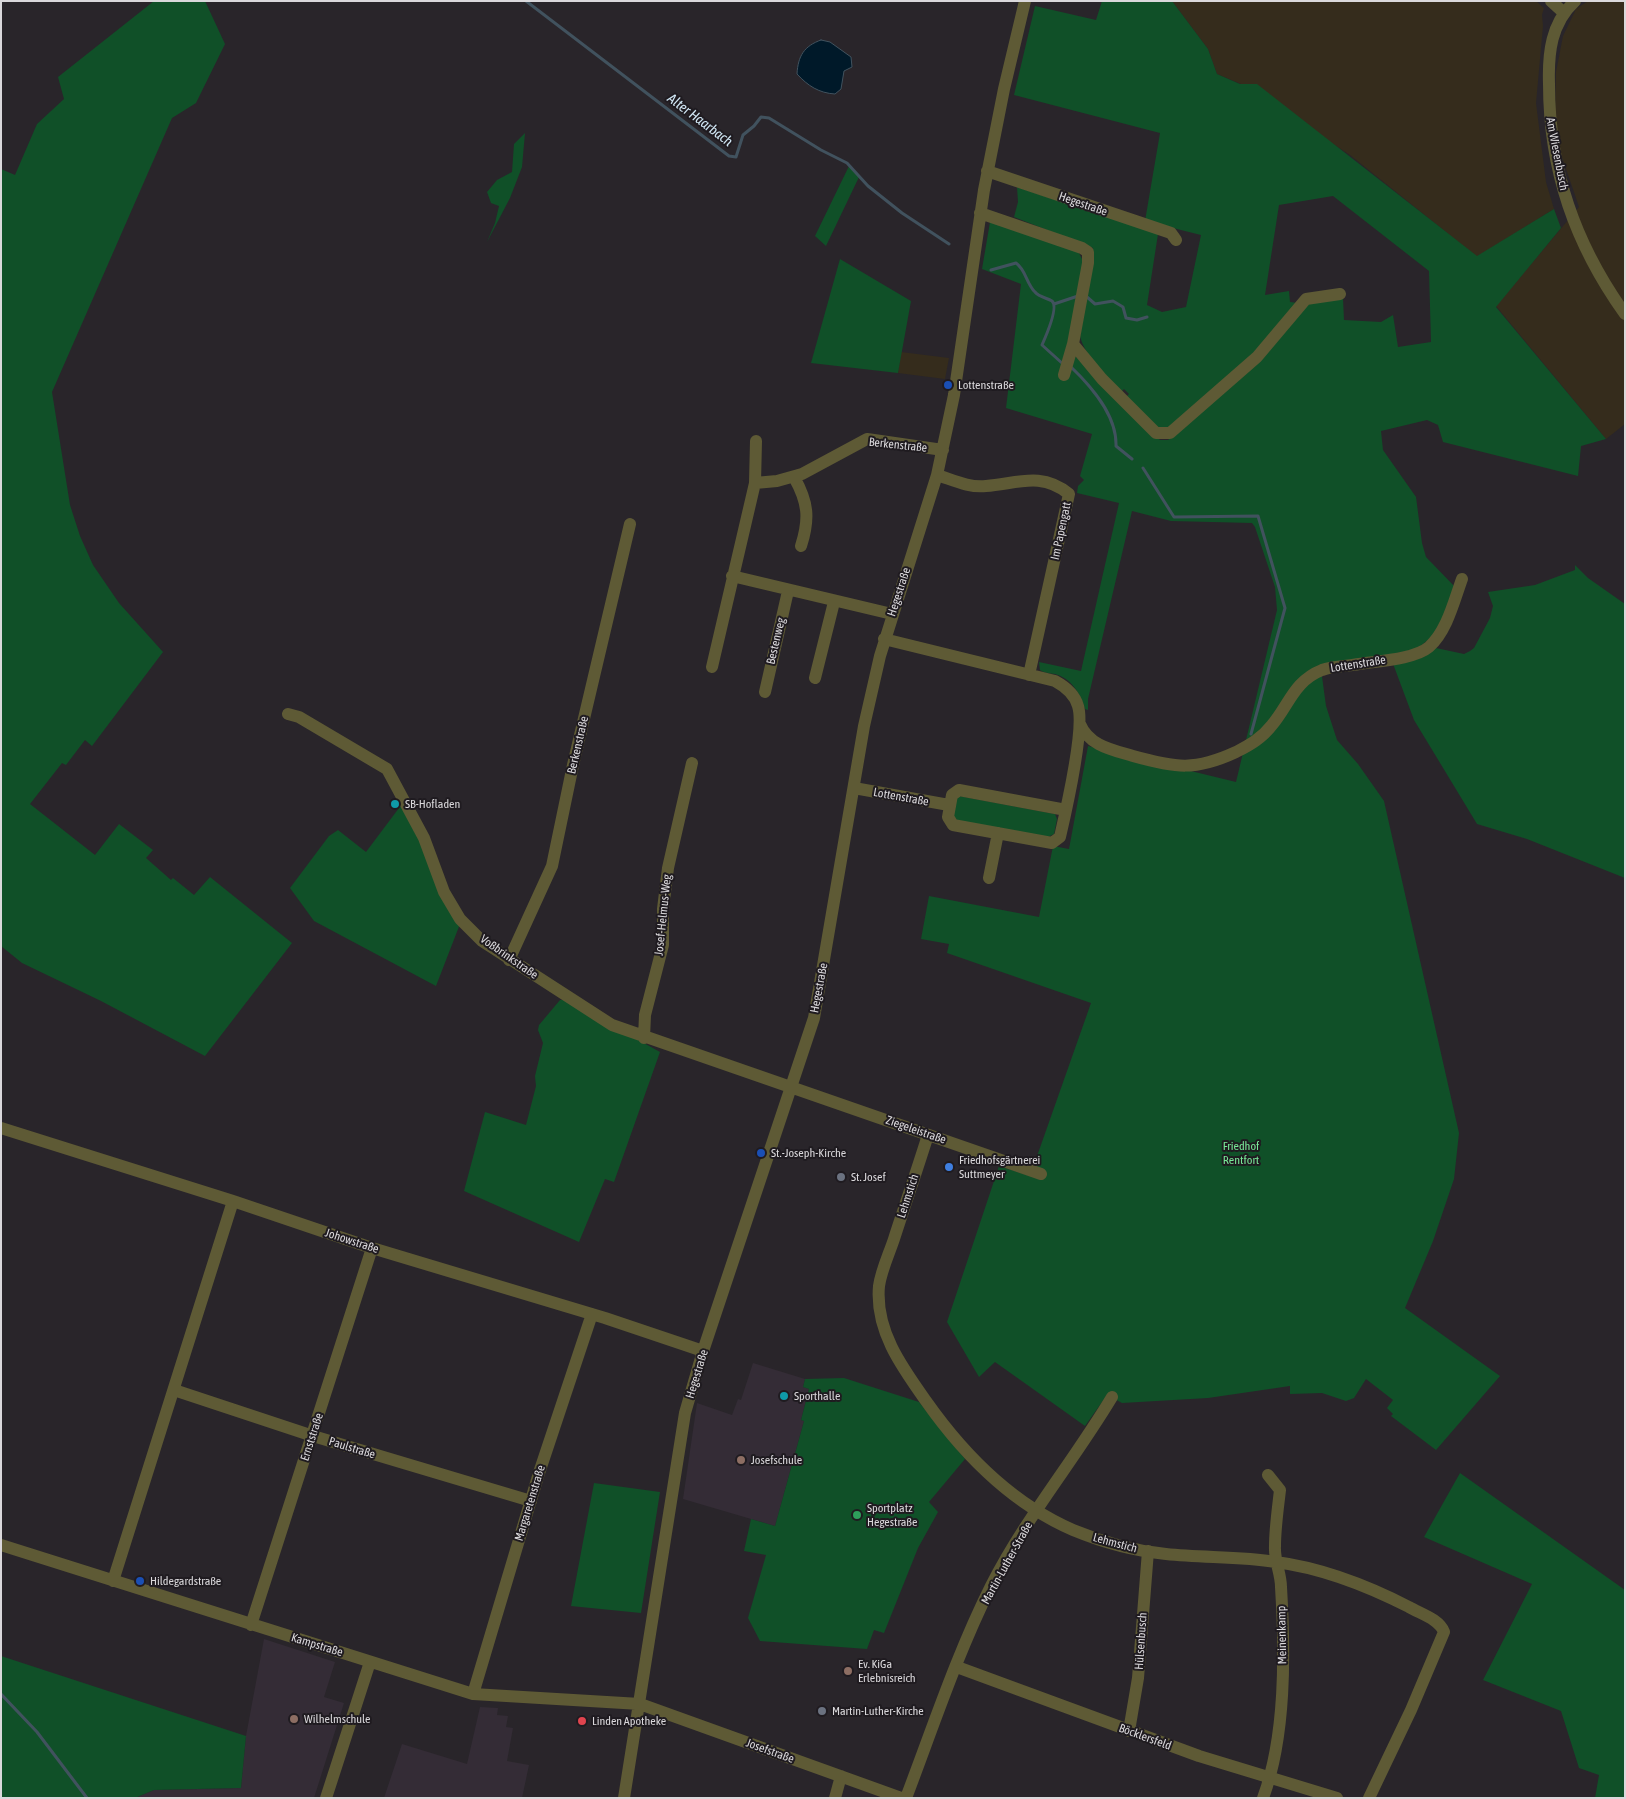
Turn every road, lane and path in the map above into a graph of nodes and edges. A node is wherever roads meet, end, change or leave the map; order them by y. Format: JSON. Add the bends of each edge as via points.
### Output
{"nodes":[{"id":1,"x":1025,"y":1,"type":"edge"},
{"id":2,"x":1550,"y":1,"type":"edge"},
{"id":3,"x":1575,"y":1,"type":"edge"},
{"id":4,"x":1564,"y":12,"type":"junction"},
{"id":5,"x":987,"y":171,"type":"junction"},
{"id":6,"x":980,"y":213,"type":"junction"},
{"id":7,"x":1176,"y":240,"type":"dead end"},
{"id":8,"x":1340,"y":294,"type":"dead end"},
{"id":9,"x":1625,"y":314,"type":"edge"},
{"id":10,"x":1073,"y":344,"type":"junction"},
{"id":11,"x":1064,"y":375,"type":"dead end"},
{"id":12,"x":756,"y":441,"type":"dead end"},
{"id":13,"x":943,"y":450,"type":"junction"},
{"id":14,"x":937,"y":475,"type":"junction"},
{"id":15,"x":798,"y":476,"type":"junction"},
{"id":16,"x":755,"y":483,"type":"junction"},
{"id":17,"x":630,"y":524,"type":"dead end"},
{"id":18,"x":801,"y":546,"type":"dead end"},
{"id":19,"x":732,"y":576,"type":"junction"},
{"id":20,"x":1462,"y":579,"type":"dead end"},
{"id":21,"x":788,"y":591,"type":"junction"},
{"id":22,"x":834,"y":602,"type":"junction"},
{"id":23,"x":892,"y":614,"type":"junction"},
{"id":24,"x":884,"y":639,"type":"junction"},
{"id":25,"x":712,"y":668,"type":"dead end"},
{"id":26,"x":1029,"y":675,"type":"junction"},
{"id":27,"x":815,"y":678,"type":"dead end"},
{"id":28,"x":765,"y":692,"type":"dead end"},
{"id":29,"x":288,"y":714,"type":"dead end"},
{"id":30,"x":1080,"y":724,"type":"junction"},
{"id":31,"x":692,"y":763,"type":"dead end"},
{"id":32,"x":854,"y":788,"type":"junction"},
{"id":33,"x":949,"y":805,"type":"junction"},
{"id":34,"x":1066,"y":810,"type":"junction"},
{"id":35,"x":998,"y":833,"type":"junction"},
{"id":36,"x":989,"y":878,"type":"dead end"},
{"id":37,"x":509,"y":960,"type":"junction"},
{"id":38,"x":644,"y":1038,"type":"junction"},
{"id":39,"x":791,"y":1087,"type":"junction"},
{"id":40,"x":1,"y":1128,"type":"edge"},
{"id":41,"x":928,"y":1135,"type":"junction"},
{"id":42,"x":1041,"y":1174,"type":"dead end"},
{"id":43,"x":233,"y":1201,"type":"junction"},
{"id":44,"x":372,"y":1248,"type":"junction"},
{"id":45,"x":592,"y":1314,"type":"junction"},
{"id":46,"x":703,"y":1350,"type":"junction"},
{"id":47,"x":174,"y":1390,"type":"junction"},
{"id":48,"x":1112,"y":1398,"type":"dead end"},
{"id":49,"x":312,"y":1436,"type":"junction"},
{"id":50,"x":1268,"y":1475,"type":"dead end"},
{"id":51,"x":531,"y":1501,"type":"junction"},
{"id":52,"x":1035,"y":1511,"type":"junction"},
{"id":53,"x":1,"y":1545,"type":"edge"},
{"id":54,"x":1148,"y":1551,"type":"junction"},
{"id":55,"x":1276,"y":1562,"type":"junction"},
{"id":56,"x":113,"y":1581,"type":"junction"},
{"id":57,"x":251,"y":1624,"type":"junction"},
{"id":58,"x":370,"y":1662,"type":"junction"},
{"id":59,"x":957,"y":1667,"type":"junction"},
{"id":60,"x":472,"y":1694,"type":"junction"},
{"id":61,"x":640,"y":1704,"type":"junction"},
{"id":62,"x":1129,"y":1731,"type":"junction"},
{"id":63,"x":842,"y":1776,"type":"junction"},
{"id":64,"x":1270,"y":1778,"type":"junction"},
{"id":65,"x":326,"y":1798,"type":"edge"},
{"id":66,"x":624,"y":1798,"type":"edge"},
{"id":67,"x":835,"y":1798,"type":"edge"},
{"id":68,"x":900,"y":1798,"type":"edge"},
{"id":69,"x":906,"y":1798,"type":"edge"},
{"id":70,"x":1263,"y":1798,"type":"edge"},
{"id":71,"x":1337,"y":1798,"type":"edge"},
{"id":72,"x":1369,"y":1798,"type":"edge"}],
"edges":[{"from":1,"to":5,"type":"street","name":"Hegestraße"},
{"from":2,"to":4,"type":"street"},
{"from":3,"to":4,"type":"street","name":"Am Wiesenbusch"},
{"from":4,"to":9,"type":"street","name":"Am Wiesenbusch","via":[[1554,33],[1548,58],[1549,123],[1561,184],[1594,266]]},
{"from":5,"to":6,"type":"street","name":"Hegestraße"},
{"from":5,"to":7,"type":"street","name":"Hegestraße","via":[[1171,233]]},
{"from":6,"to":10,"type":"street","via":[[1088,252]]},
{"from":6,"to":13,"type":"street","name":"Hegestraße","via":[[955,390]]},
{"from":8,"to":10,"type":"street","via":[[1306,299],[1257,356],[1170,433],[1156,433],[1102,379]]},
{"from":10,"to":11,"type":"street"},
{"from":12,"to":16,"type":"street"},
{"from":13,"to":14,"type":"street","name":"Hegestraße"},
{"from":13,"to":15,"type":"street","name":"Berkenstraße","via":[[867,439]]},
{"from":14,"to":23,"type":"street","name":"Hegestraße"},
{"from":14,"to":26,"type":"street","name":"Im Papengatt","via":[[968,486],[1027,480],[1061,486],[1069,494]]},
{"from":15,"to":16,"type":"street"},
{"from":15,"to":18,"type":"street","via":[[807,513]]},
{"from":16,"to":19,"type":"street"},
{"from":17,"to":37,"type":"street","name":"Berkenstraße","via":[[552,866]]},
{"from":19,"to":21,"type":"street"},
{"from":19,"to":25,"type":"street"},
{"from":20,"to":30,"type":"street","name":"Lottenstraße","via":[[1445,624],[1428,648],[1410,655],[1322,670],[1293,690],[1273,725],[1256,742],[1216,762],[1196,767],[1136,756],[1100,745],[1083,732]]},
{"from":21,"to":22,"type":"street"},
{"from":21,"to":28,"type":"street","name":"Bestenweg"},
{"from":22,"to":23,"type":"street"},
{"from":22,"to":27,"type":"street"},
{"from":23,"to":24,"type":"street","name":"Hegestraße"},
{"from":24,"to":26,"type":"street","name":"Lottenstraße"},
{"from":24,"to":32,"type":"street","name":"Hegestraße"},
{"from":26,"to":30,"type":"street","name":"Lottenstraße","via":[[1055,681],[1069,690],[1078,707]]},
{"from":29,"to":37,"type":"street","name":"Voßbrinkstraße","via":[[299,717],[387,769],[424,838],[444,892],[460,919],[482,942]]},
{"from":30,"to":34,"type":"street","name":"Lottenstraße"},
{"from":31,"to":38,"type":"street","name":"Josef-Helmus-Weg","via":[[668,868],[662,945],[645,1015]]},
{"from":32,"to":33,"type":"street","name":"Lottenstraße"},
{"from":32,"to":39,"type":"street","name":"Hegestraße","via":[[814,1018]]},
{"from":33,"to":34,"type":"street","via":[[952,795],[959,790]]},
{"from":33,"to":35,"type":"street","name":"Lottenstraße","via":[[948,817],[953,825]]},
{"from":34,"to":35,"type":"street","name":"Lottenstraße","via":[[1060,837],[1052,843]]},
{"from":35,"to":36,"type":"street"},
{"from":37,"to":38,"type":"street","name":"Voßbrinkstraße","via":[[612,1025]]},
{"from":38,"to":39,"type":"street","name":"Voßbrinkstraße"},
{"from":39,"to":41,"type":"street","name":"Ziegeleistraße"},
{"from":39,"to":46,"type":"street","name":"Hegestraße"},
{"from":40,"to":43,"type":"street","name":"Johowstraße"},
{"from":41,"to":42,"type":"street","name":"Ziegeleistraße"},
{"from":41,"to":52,"type":"street","name":"Lehmstich","via":[[879,1284],[882,1328],[904,1369],[966,1454]]},
{"from":43,"to":44,"type":"street","name":"Johowstraße"},
{"from":43,"to":47,"type":"street"},
{"from":44,"to":45,"type":"street","name":"Johowstraße"},
{"from":44,"to":49,"type":"street","name":"Ernststraße"},
{"from":45,"to":46,"type":"street","name":"Johowstraße"},
{"from":45,"to":51,"type":"street","name":"Margaretenstraße"},
{"from":46,"to":61,"type":"street","name":"Hegestraße","via":[[685,1413]]},
{"from":47,"to":49,"type":"street","name":"Paulstraße"},
{"from":47,"to":56,"type":"street"},
{"from":48,"to":52,"type":"street","name":"Martin-Luther-Straße"},
{"from":49,"to":51,"type":"street","name":"Paulstraße"},
{"from":49,"to":57,"type":"street","name":"Ernststraße"},
{"from":50,"to":55,"type":"street","name":"Meinenkamp","via":[[1280,1490]]},
{"from":51,"to":60,"type":"street","name":"Margaretenstraße"},
{"from":52,"to":54,"type":"street","name":"Lehmstich","via":[[1088,1536]]},
{"from":52,"to":59,"type":"street","name":"Martin-Luther-Straße","via":[[991,1586]]},
{"from":53,"to":56,"type":"street","name":"Kampstraße"},
{"from":54,"to":55,"type":"street","name":"Lehmstich"},
{"from":54,"to":62,"type":"street","name":"Hülsenbusch","via":[[1138,1678]]},
{"from":55,"to":64,"type":"street","name":"Meinenkamp","via":[[1281,1575],[1284,1649]]},
{"from":55,"to":72,"type":"street","name":"Lehmstich","via":[[1324,1572],[1366,1588],[1437,1622],[1443,1629],[1411,1710]]},
{"from":56,"to":57,"type":"street","name":"Kampstraße"},
{"from":57,"to":58,"type":"street","name":"Kampstraße"},
{"from":58,"to":60,"type":"street","name":"Kampstraße"},
{"from":58,"to":65,"type":"street"},
{"from":59,"to":62,"type":"street","name":"Böcklersfeld"},
{"from":59,"to":69,"type":"street","name":"Martin-Luther-Straße"},
{"from":60,"to":61,"type":"street","name":"Kampstraße"},
{"from":61,"to":63,"type":"street","name":"Josefstraße"},
{"from":61,"to":66,"type":"street","name":"Hegestraße"},
{"from":62,"to":64,"type":"street","name":"Böcklersfeld"},
{"from":63,"to":67,"type":"street"},
{"from":63,"to":68,"type":"street","name":"Josefstraße"},
{"from":64,"to":70,"type":"street","name":"Meinenkamp"},
{"from":64,"to":71,"type":"street","name":"Böcklersfeld"}]}
